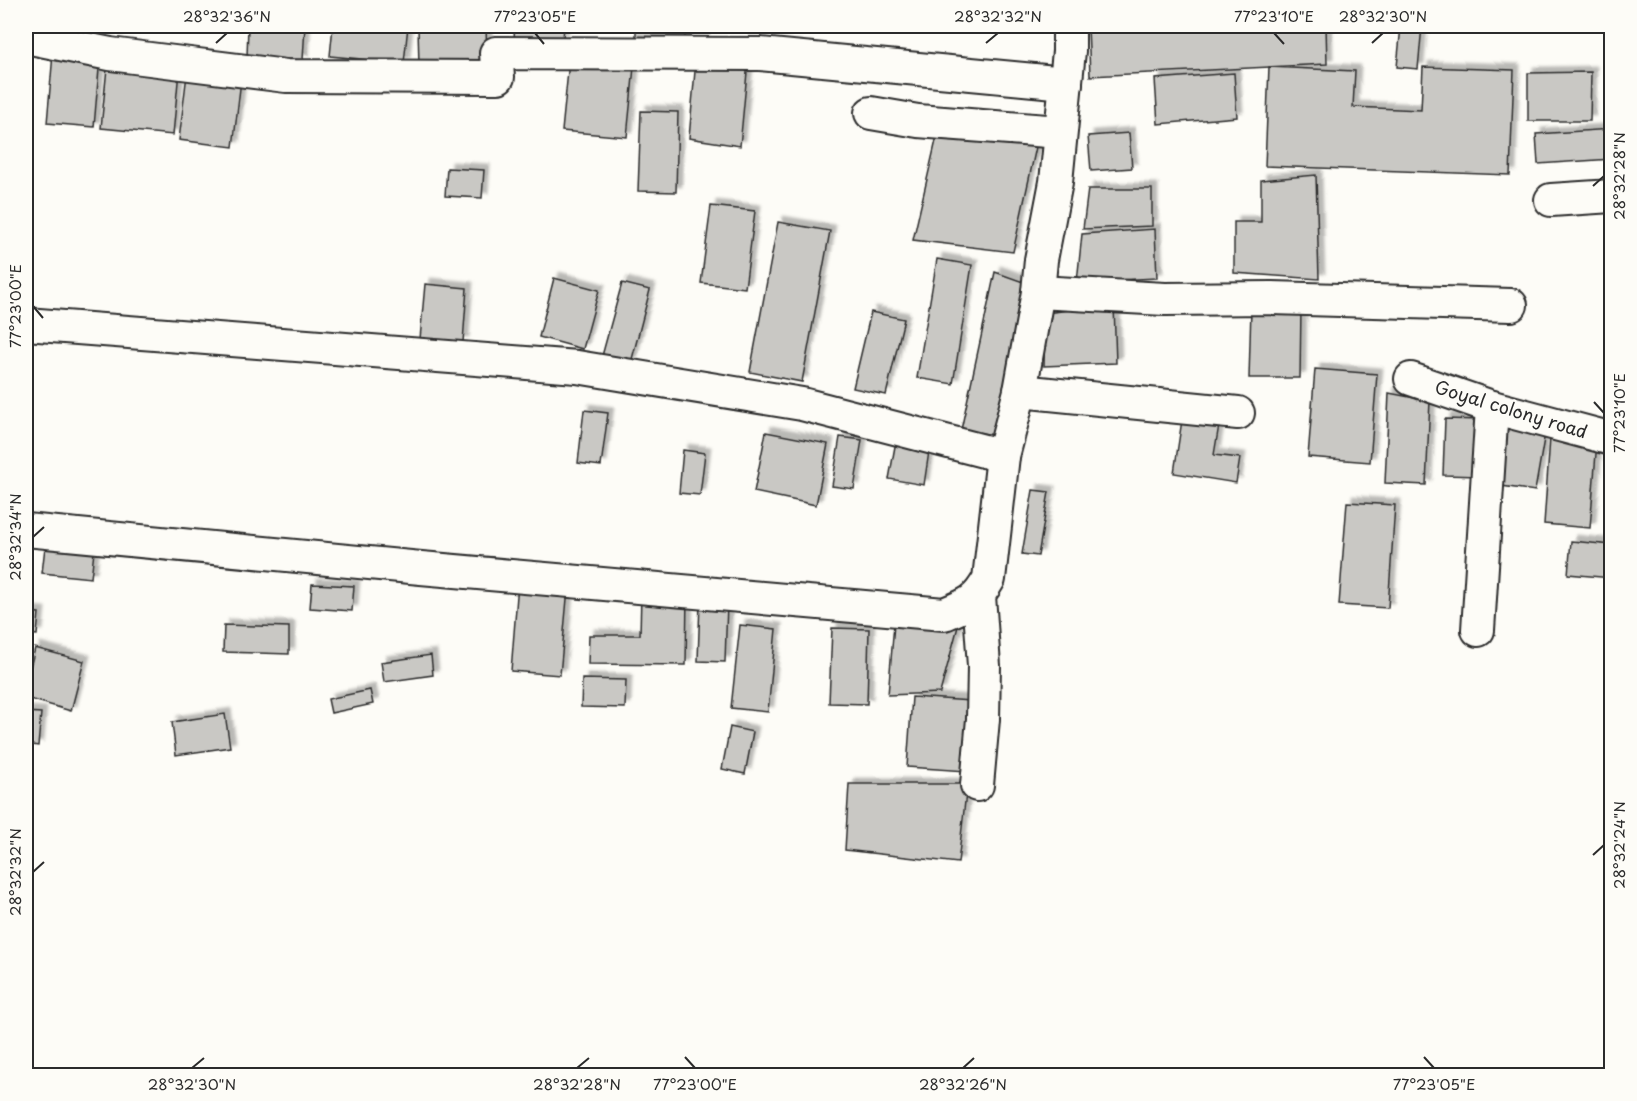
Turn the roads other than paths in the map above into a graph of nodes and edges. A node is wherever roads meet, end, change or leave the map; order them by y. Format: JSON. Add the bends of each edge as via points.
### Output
{"nodes":[{"id":1,"x":1069,"y":26,"type":"edge"},
{"id":2,"x":26,"y":37,"type":"edge"},
{"id":3,"x":1066,"y":83,"type":"junction"},
{"id":4,"x":871,"y":113,"type":"dead end"},
{"id":5,"x":1060,"y":132,"type":"junction"},
{"id":6,"x":1611,"y":196,"type":"edge"},
{"id":7,"x":1551,"y":200,"type":"dead end"},
{"id":8,"x":1038,"y":292,"type":"junction"},
{"id":9,"x":1511,"y":305,"type":"dead end"},
{"id":10,"x":26,"y":324,"type":"edge"},
{"id":11,"x":1411,"y":379,"type":"dead end"},
{"id":12,"x":1020,"y":392,"type":"junction"},
{"id":13,"x":1492,"y":407,"type":"junction"},
{"id":14,"x":1238,"y":413,"type":"dead end"},
{"id":15,"x":1611,"y":439,"type":"edge"},
{"id":16,"x":1003,"y":456,"type":"junction"},
{"id":17,"x":26,"y":530,"type":"edge"},
{"id":18,"x":980,"y":596,"type":"junction"},
{"id":19,"x":1478,"y":630,"type":"dead end"},
{"id":20,"x":977,"y":785,"type":"dead end"}],
"edges":[{"from":1,"to":3,"type":"street"},
{"from":2,"to":3,"type":"street","via":[[110,54],[286,76],[498,77],[496,53],[760,54]]},
{"from":3,"to":5,"type":"street"},
{"from":4,"to":5,"type":"street","via":[[918,121]]},
{"from":5,"to":8,"type":"street"},
{"from":6,"to":7,"type":"street"},
{"from":8,"to":9,"type":"street","via":[[1165,299]]},
{"from":8,"to":12,"type":"street"},
{"from":10,"to":16,"type":"street","via":[[577,367],[802,404]]},
{"from":11,"to":13,"type":"street","name":"Goyal colony road"},
{"from":12,"to":14,"type":"street"},
{"from":12,"to":16,"type":"street"},
{"from":13,"to":15,"type":"street","name":"Goyal colony road"},
{"from":13,"to":19,"type":"street"},
{"from":16,"to":18,"type":"street","via":[[989,579]]},
{"from":17,"to":18,"type":"street","via":[[944,614]]},
{"from":18,"to":20,"type":"street","via":[[984,666]]}]}
